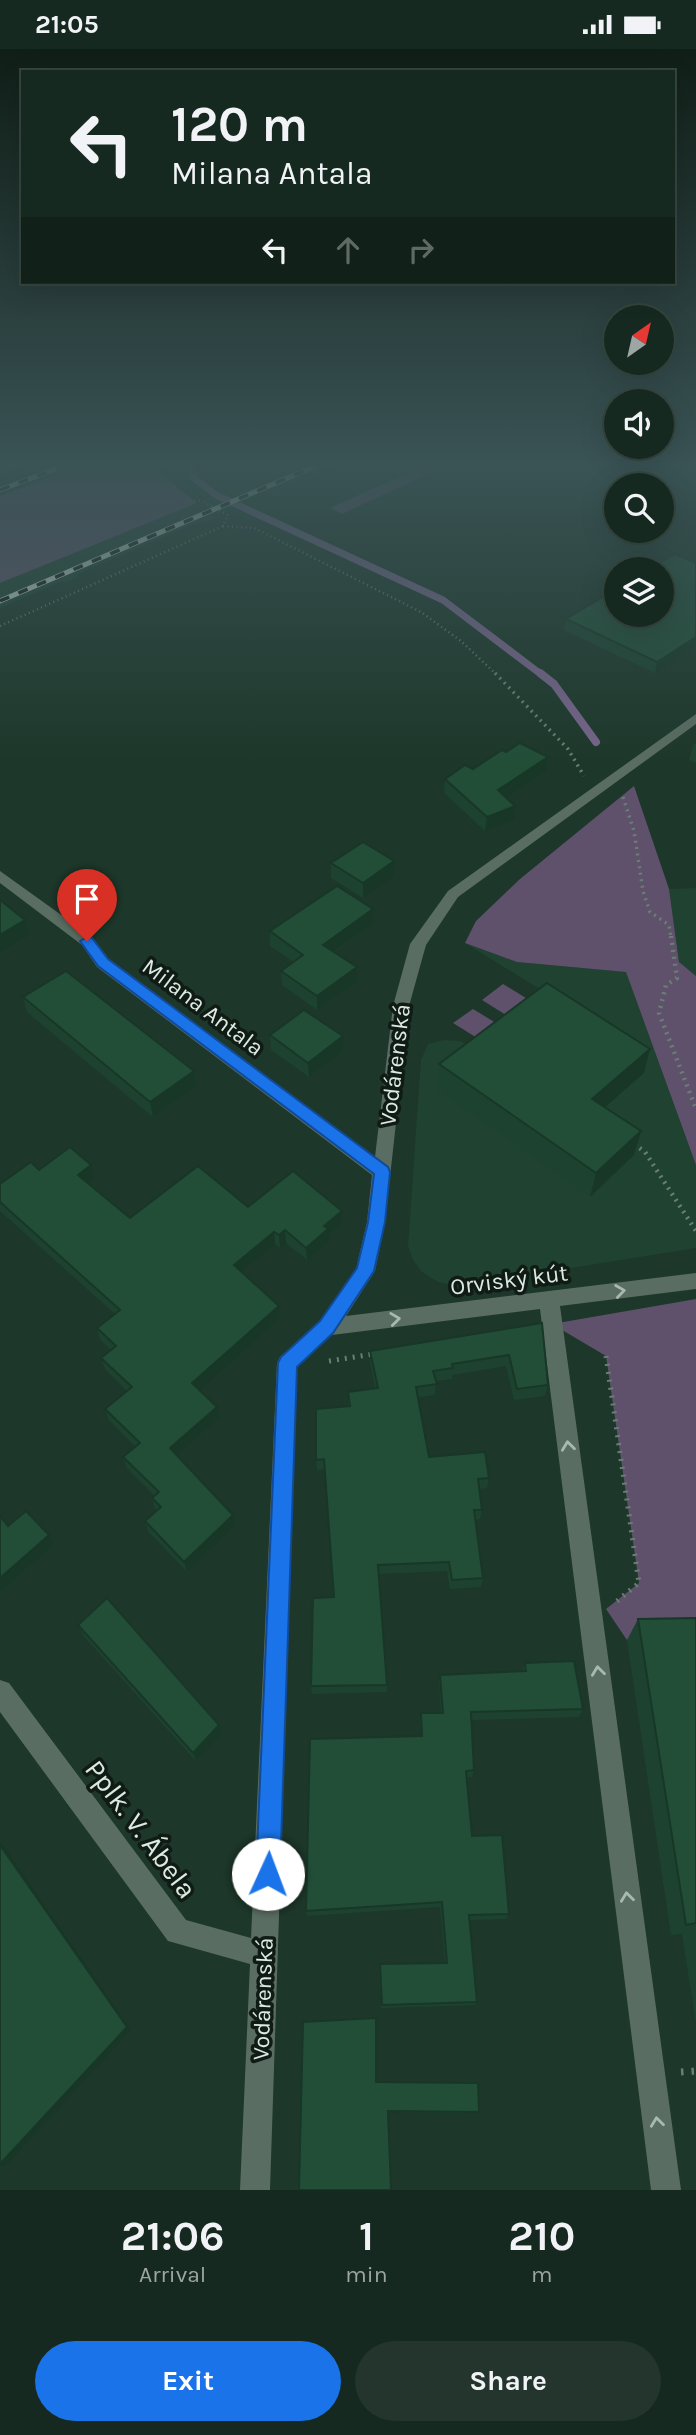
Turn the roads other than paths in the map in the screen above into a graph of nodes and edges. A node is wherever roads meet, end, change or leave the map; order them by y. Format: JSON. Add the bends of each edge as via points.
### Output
{"nodes":[{"id":1,"x":696,"y":718,"type":"edge"},
{"id":2,"x":0,"y":876,"type":"edge"},
{"id":3,"x":382,"y":1172,"type":"junction"},
{"id":4,"x":696,"y":1281,"type":"edge"},
{"id":5,"x":549,"y":1300,"type":"junction"},
{"id":6,"x":327,"y":1327,"type":"junction"},
{"id":7,"x":0,"y":1692,"type":"edge"},
{"id":8,"x":265,"y":1955,"type":"junction"},
{"id":9,"x":256,"y":2190,"type":"edge"},
{"id":10,"x":666,"y":2190,"type":"edge"}],
"edges":[{"from":1,"to":3,"type":"street","name":"Vodárenská","via":[[453,894],[418,944],[401,1006]]},
{"from":2,"to":3,"type":"street","name":"Milana Antala","via":[[87,941],[103,963]]},
{"from":3,"to":6,"type":"street","name":"Vodárenská","via":[[365,1271]]},
{"from":5,"to":4,"type":"street","name":"Orviský kút","one_way":true},
{"from":6,"to":5,"type":"street","name":"Orviský kút","one_way":true},
{"from":10,"to":5,"type":"street","one_way":true},
{"from":6,"to":8,"type":"street","name":"Vodárenská","via":[[287,1363]]},
{"from":7,"to":8,"type":"street","name":"Pplk. V. Ábela","via":[[178,1931]]},
{"from":8,"to":9,"type":"street","name":"Vodárenská"}]}
